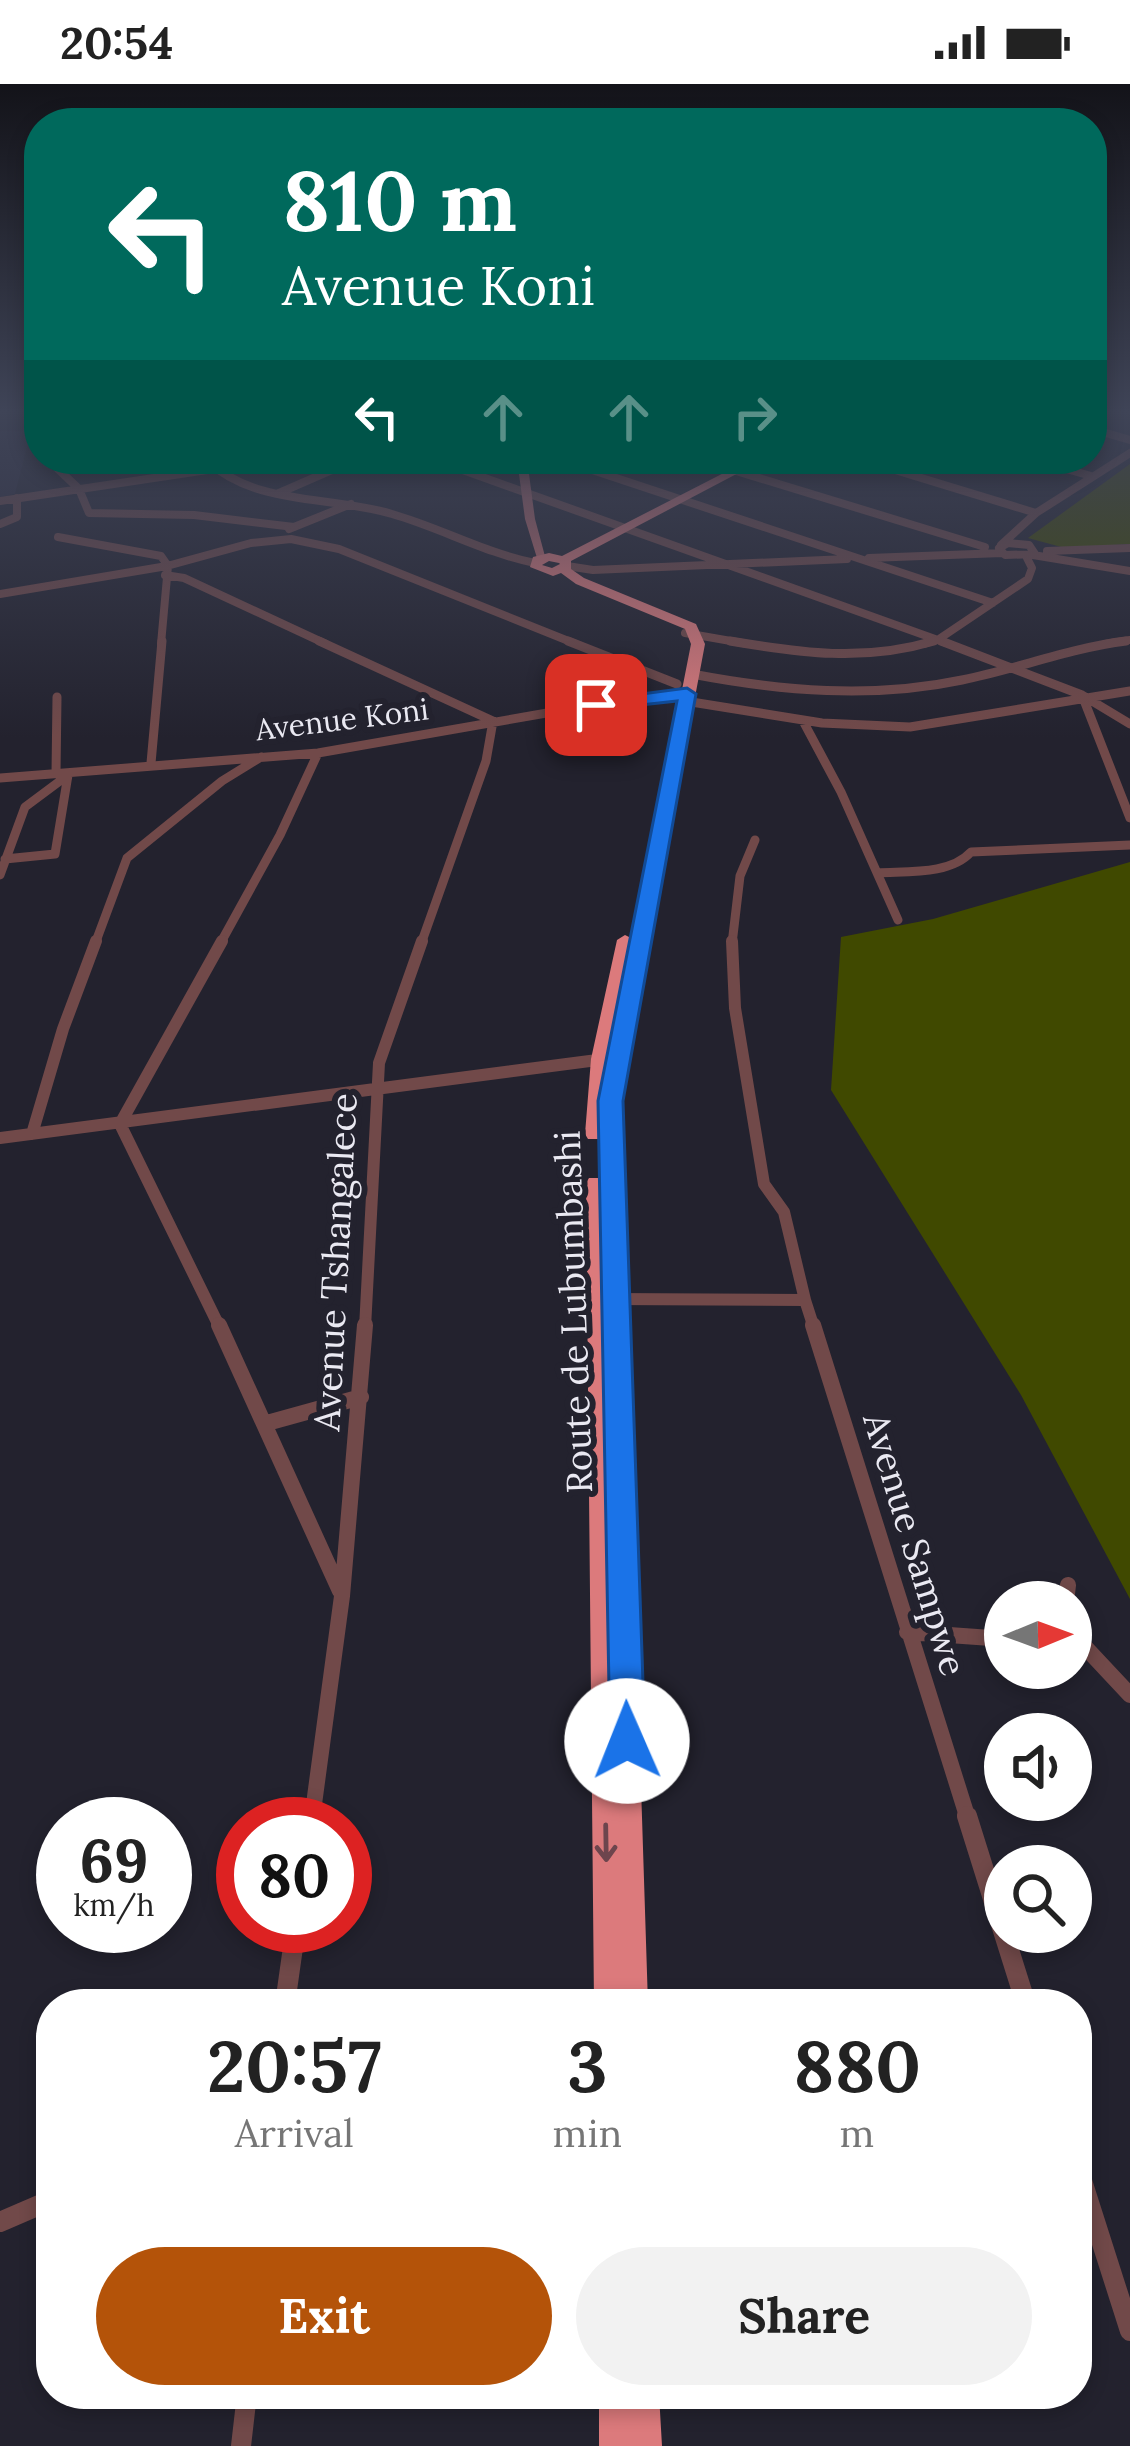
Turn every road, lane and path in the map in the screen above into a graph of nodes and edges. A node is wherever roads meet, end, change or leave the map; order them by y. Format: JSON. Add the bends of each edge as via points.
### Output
{"nodes":[{"id":1,"x":221,"y":518,"type":"edge"},
{"id":2,"x":316,"y":518,"type":"edge"},
{"id":3,"x":406,"y":518,"type":"edge"},
{"id":4,"x":535,"y":518,"type":"edge"},
{"id":5,"x":598,"y":518,"type":"edge"},
{"id":6,"x":641,"y":518,"type":"edge"},
{"id":7,"x":739,"y":518,"type":"edge"},
{"id":8,"x":884,"y":518,"type":"edge"},
{"id":9,"x":1031,"y":518,"type":"edge"},
{"id":10,"x":294,"y":527,"type":"junction"},
{"id":11,"x":624,"y":527,"type":"junction"},
{"id":12,"x":272,"y":536,"type":"junction"},
{"id":13,"x":58,"y":537,"type":"dead end"},
{"id":14,"x":1130,"y":548,"type":"edge"},
{"id":15,"x":1000,"y":549,"type":"junction"},
{"id":16,"x":1032,"y":555,"type":"junction"},
{"id":17,"x":859,"y":559,"type":"junction"},
{"id":18,"x":729,"y":563,"type":"junction"},
{"id":19,"x":554,"y":564,"type":"junction"},
{"id":20,"x":167,"y":570,"type":"junction"},
{"id":21,"x":1130,"y":571,"type":"edge"},
{"id":22,"x":0,"y":593,"type":"edge"},
{"id":23,"x":993,"y":604,"type":"junction"},
{"id":24,"x":688,"y":630,"type":"junction"},
{"id":25,"x":939,"y":639,"type":"junction"},
{"id":26,"x":1130,"y":640,"type":"edge"},
{"id":27,"x":1015,"y":667,"type":"junction"},
{"id":28,"x":682,"y":691,"type":"junction"},
{"id":29,"x":1130,"y":692,"type":"edge"},
{"id":30,"x":1082,"y":695,"type":"junction"},
{"id":31,"x":57,"y":697,"type":"dead end"},
{"id":32,"x":494,"y":721,"type":"junction"},
{"id":33,"x":803,"y":721,"type":"junction"},
{"id":34,"x":1130,"y":724,"type":"edge"},
{"id":35,"x":318,"y":753,"type":"junction"},
{"id":36,"x":258,"y":755,"type":"junction"},
{"id":37,"x":151,"y":763,"type":"junction"},
{"id":38,"x":65,"y":773,"type":"junction"},
{"id":39,"x":0,"y":778,"type":"edge"},
{"id":40,"x":1130,"y":818,"type":"edge"},
{"id":41,"x":755,"y":840,"type":"dead end"},
{"id":42,"x":1130,"y":845,"type":"edge"},
{"id":43,"x":5,"y":859,"type":"junction"},
{"id":44,"x":878,"y":872,"type":"junction"},
{"id":45,"x":0,"y":875,"type":"edge"},
{"id":46,"x":898,"y":920,"type":"dead end"},
{"id":47,"x":608,"y":1059,"type":"junction"},
{"id":48,"x":379,"y":1090,"type":"junction"},
{"id":49,"x":120,"y":1124,"type":"junction"},
{"id":50,"x":32,"y":1134,"type":"junction"},
{"id":51,"x":0,"y":1138,"type":"edge"},
{"id":52,"x":606,"y":1299,"type":"junction"},
{"id":53,"x":805,"y":1300,"type":"junction"},
{"id":54,"x":361,"y":1397,"type":"junction"},
{"id":55,"x":267,"y":1423,"type":"junction"},
{"id":56,"x":342,"y":1596,"type":"junction"},
{"id":57,"x":907,"y":1632,"type":"junction"},
{"id":58,"x":984,"y":1638,"type":"edge"},
{"id":59,"x":1092,"y":1654,"type":"edge"},
{"id":60,"x":1130,"y":1695,"type":"edge"},
{"id":61,"x":314,"y":1797,"type":"edge"},
{"id":62,"x":293,"y":1953,"type":"edge"},
{"id":63,"x":288,"y":1989,"type":"edge"},
{"id":64,"x":609,"y":1989,"type":"edge"},
{"id":65,"x":632,"y":1989,"type":"edge"},
{"id":66,"x":1021,"y":1989,"type":"edge"},
{"id":67,"x":36,"y":2206,"type":"edge"},
{"id":68,"x":1092,"y":2211,"type":"edge"},
{"id":69,"x":0,"y":2222,"type":"edge"},
{"id":70,"x":1130,"y":2331,"type":"edge"},
{"id":71,"x":246,"y":2409,"type":"edge"},
{"id":72,"x":616,"y":2409,"type":"edge"},
{"id":73,"x":643,"y":2409,"type":"edge"},
{"id":74,"x":241,"y":2446,"type":"edge"},
{"id":75,"x":617,"y":2446,"type":"edge"},
{"id":76,"x":644,"y":2446,"type":"edge"}],
"edges":[{"from":1,"to":10,"type":"street"},
{"from":2,"to":10,"type":"street"},
{"from":3,"to":19,"type":"street","via":[[501,556]]},
{"from":4,"to":19,"type":"main road"},
{"from":5,"to":11,"type":"street"},
{"from":6,"to":11,"type":"highway"},
{"from":7,"to":17,"type":"street"},
{"from":8,"to":15,"type":"street"},
{"from":9,"to":15,"type":"street"},
{"from":10,"to":12,"type":"street"},
{"from":11,"to":18,"type":"street"},
{"from":11,"to":19,"type":"highway"},
{"from":12,"to":20,"type":"street"},
{"from":12,"to":28,"type":"street","via":[[340,549]]},
{"from":13,"to":20,"type":"street","via":[[161,556]]},
{"from":14,"to":16,"type":"street"},
{"from":15,"to":16,"type":"street"},
{"from":15,"to":17,"type":"street"},
{"from":16,"to":21,"type":"street"},
{"from":16,"to":23,"type":"street","via":[[1028,579]]},
{"from":17,"to":18,"type":"street"},
{"from":17,"to":23,"type":"street"},
{"from":18,"to":19,"type":"street","via":[[593,570]]},
{"from":18,"to":25,"type":"street"},
{"from":19,"to":24,"type":"highway","via":[[576,587]]},
{"from":20,"to":22,"type":"street"},
{"from":20,"to":32,"type":"street"},
{"from":20,"to":37,"type":"street"},
{"from":23,"to":25,"type":"street"},
{"from":24,"to":25,"type":"street","via":[[828,657]]},
{"from":24,"to":28,"type":"highway","name":"Route de Lubumbashi"},
{"from":25,"to":27,"type":"street"},
{"from":26,"to":27,"type":"street"},
{"from":27,"to":28,"type":"street","via":[[873,692]]},
{"from":27,"to":30,"type":"street"},
{"from":28,"to":32,"type":"street","name":"Avenue Koni"},
{"from":28,"to":33,"type":"street"},
{"from":28,"to":47,"type":"highway","name":"Route de Lubumbashi"},
{"from":29,"to":30,"type":"street"},
{"from":30,"to":33,"type":"street","via":[[908,727]]},
{"from":30,"to":34,"type":"street"},
{"from":30,"to":40,"type":"street"},
{"from":31,"to":38,"type":"street"},
{"from":32,"to":35,"type":"street","name":"Avenue Koni"},
{"from":32,"to":48,"type":"street","name":"Avenue Tshangalece","via":[[379,1063]]},
{"from":33,"to":44,"type":"street"},
{"from":35,"to":36,"type":"street","name":"Avenue Koni"},
{"from":35,"to":49,"type":"street"},
{"from":36,"to":37,"type":"street","name":"Avenue Koni"},
{"from":36,"to":50,"type":"street","via":[[127,858]]},
{"from":37,"to":38,"type":"street","name":"Avenue Koni"},
{"from":38,"to":39,"type":"street","name":"Avenue Koni"},
{"from":38,"to":43,"type":"street","via":[[26,807]]},
{"from":38,"to":43,"type":"street","via":[[55,854]]},
{"from":41,"to":53,"type":"street","name":"Avenue Sampwe","via":[[739,871],[728,977],[764,1184],[784,1212]]},
{"from":42,"to":44,"type":"street","via":[[1005,848],[933,868]]},
{"from":43,"to":45,"type":"street"},
{"from":44,"to":46,"type":"street"},
{"from":47,"to":48,"type":"street"},
{"from":47,"to":52,"type":"highway","name":"Route de Lubumbashi"},
{"from":48,"to":49,"type":"street"},
{"from":48,"to":54,"type":"street","name":"Avenue Tshangalece"},
{"from":49,"to":50,"type":"street"},
{"from":49,"to":55,"type":"street"},
{"from":50,"to":51,"type":"street"},
{"from":52,"to":53,"type":"street"},
{"from":52,"to":64,"type":"highway","name":"Route de Lubumbashi","one_way":true},
{"from":52,"to":65,"type":"highway","name":"Route de Lubumbashi"},
{"from":53,"to":57,"type":"street","name":"Avenue Sampwe"},
{"from":54,"to":55,"type":"street"},
{"from":54,"to":56,"type":"street","name":"Avenue Tshangalece"},
{"from":55,"to":56,"type":"street"},
{"from":56,"to":61,"type":"street","name":"Avenue Tshangalece"},
{"from":57,"to":58,"type":"street"},
{"from":57,"to":66,"type":"street","name":"Avenue Sampwe"},
{"from":59,"to":60,"type":"street"},
{"from":62,"to":63,"type":"street"},
{"from":67,"to":69,"type":"street"},
{"from":68,"to":70,"type":"street"},
{"from":71,"to":74,"type":"street"},
{"from":72,"to":75,"type":"highway"},
{"from":73,"to":76,"type":"highway"}]}
